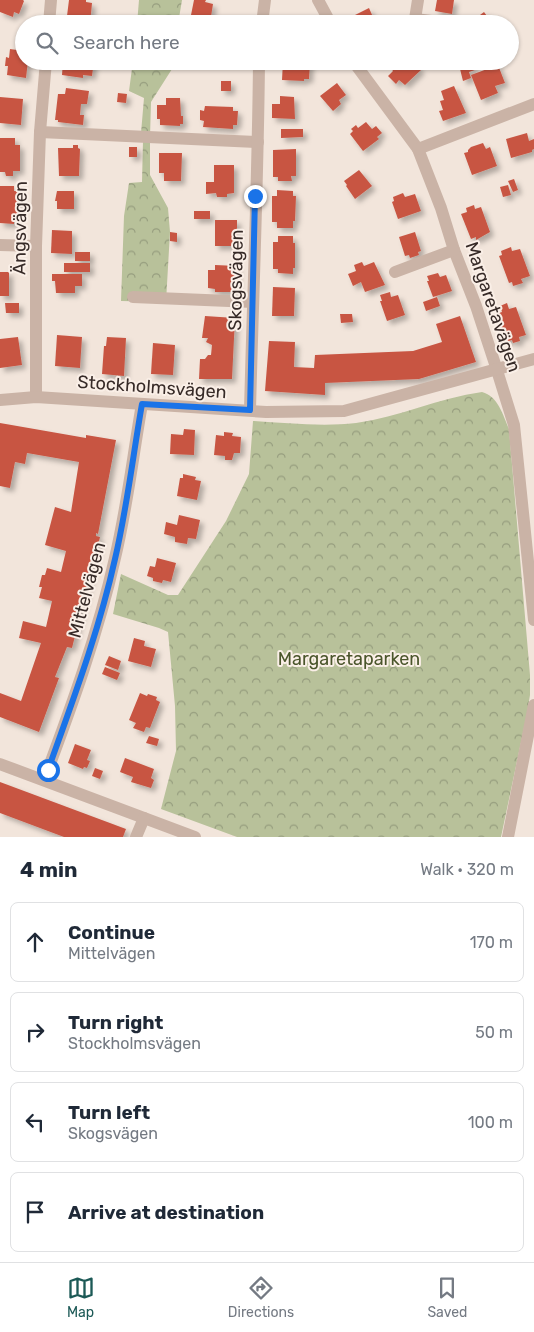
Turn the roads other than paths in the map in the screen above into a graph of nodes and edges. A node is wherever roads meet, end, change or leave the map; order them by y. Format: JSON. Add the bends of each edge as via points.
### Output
{"nodes":[{"id":1,"x":51,"y":0,"type":"edge"},
{"id":2,"x":318,"y":0,"type":"edge"},
{"id":3,"x":418,"y":0,"type":"edge"},
{"id":4,"x":267,"y":1,"type":"edge"},
{"id":5,"x":50,"y":15,"type":"edge"},
{"id":6,"x":264,"y":15,"type":"edge"},
{"id":7,"x":326,"y":15,"type":"edge"},
{"id":8,"x":414,"y":15,"type":"edge"},
{"id":9,"x":45,"y":70,"type":"edge"},
{"id":10,"x":258,"y":70,"type":"edge"},
{"id":11,"x":362,"y":70,"type":"edge"},
{"id":12,"x":534,"y":104,"type":"edge"},
{"id":13,"x":40,"y":132,"type":"junction"},
{"id":14,"x":258,"y":142,"type":"junction"},
{"id":15,"x":418,"y":149,"type":"junction"},
{"id":16,"x":0,"y":245,"type":"edge"},
{"id":17,"x":36,"y":246,"type":"junction"},
{"id":18,"x":454,"y":250,"type":"junction"},
{"id":19,"x":395,"y":272,"type":"dead end"},
{"id":20,"x":133,"y":297,"type":"dead end"},
{"id":21,"x":253,"y":302,"type":"junction"},
{"id":22,"x":534,"y":359,"type":"edge"},
{"id":23,"x":496,"y":368,"type":"junction"},
{"id":24,"x":36,"y":397,"type":"junction"},
{"id":25,"x":0,"y":400,"type":"edge"},
{"id":26,"x":142,"y":404,"type":"junction"},
{"id":27,"x":250,"y":410,"type":"junction"},
{"id":28,"x":534,"y":620,"type":"edge"},
{"id":29,"x":534,"y":705,"type":"edge"},
{"id":30,"x":0,"y":764,"type":"edge"},
{"id":31,"x":44,"y":780,"type":"junction"},
{"id":32,"x":144,"y":818,"type":"junction"},
{"id":33,"x":136,"y":837,"type":"edge"},
{"id":34,"x":195,"y":837,"type":"edge"},
{"id":35,"x":508,"y":837,"type":"edge"}],
"edges":[{"from":1,"to":5,"type":"street"},
{"from":2,"to":7,"type":"street"},
{"from":3,"to":8,"type":"street"},
{"from":4,"to":6,"type":"street"},
{"from":9,"to":13,"type":"street","name":"Ängsvägen"},
{"from":10,"to":14,"type":"street","name":"Skogsvägen"},
{"from":11,"to":15,"type":"street","name":"Margaretavägen"},
{"from":12,"to":15,"type":"street"},
{"from":13,"to":14,"type":"street"},
{"from":13,"to":17,"type":"street","name":"Ängsvägen"},
{"from":14,"to":21,"type":"street","name":"Skogsvägen"},
{"from":15,"to":18,"type":"street","name":"Margaretavägen"},
{"from":16,"to":17,"type":"street"},
{"from":17,"to":24,"type":"street","name":"Ängsvägen"},
{"from":18,"to":19,"type":"street"},
{"from":18,"to":23,"type":"street","name":"Margaretavägen"},
{"from":20,"to":21,"type":"street"},
{"from":21,"to":27,"type":"street","name":"Skogsvägen"},
{"from":22,"to":23,"type":"street","name":"Stockholmsvägen"},
{"from":23,"to":27,"type":"street","name":"Stockholmsvägen","via":[[344,411]]},
{"from":23,"to":28,"type":"street","name":"Margaretavägen","via":[[514,425]]},
{"from":24,"to":25,"type":"street","name":"Stockholmsvägen"},
{"from":24,"to":26,"type":"street","name":"Stockholmsvägen"},
{"from":26,"to":27,"type":"street","name":"Stockholmsvägen"},
{"from":26,"to":31,"type":"street","name":"Mittelvägen","via":[[116,557],[102,611]]},
{"from":29,"to":35,"type":"street"},
{"from":30,"to":31,"type":"street"},
{"from":31,"to":32,"type":"street"},
{"from":32,"to":33,"type":"street"},
{"from":32,"to":34,"type":"street"}]}
